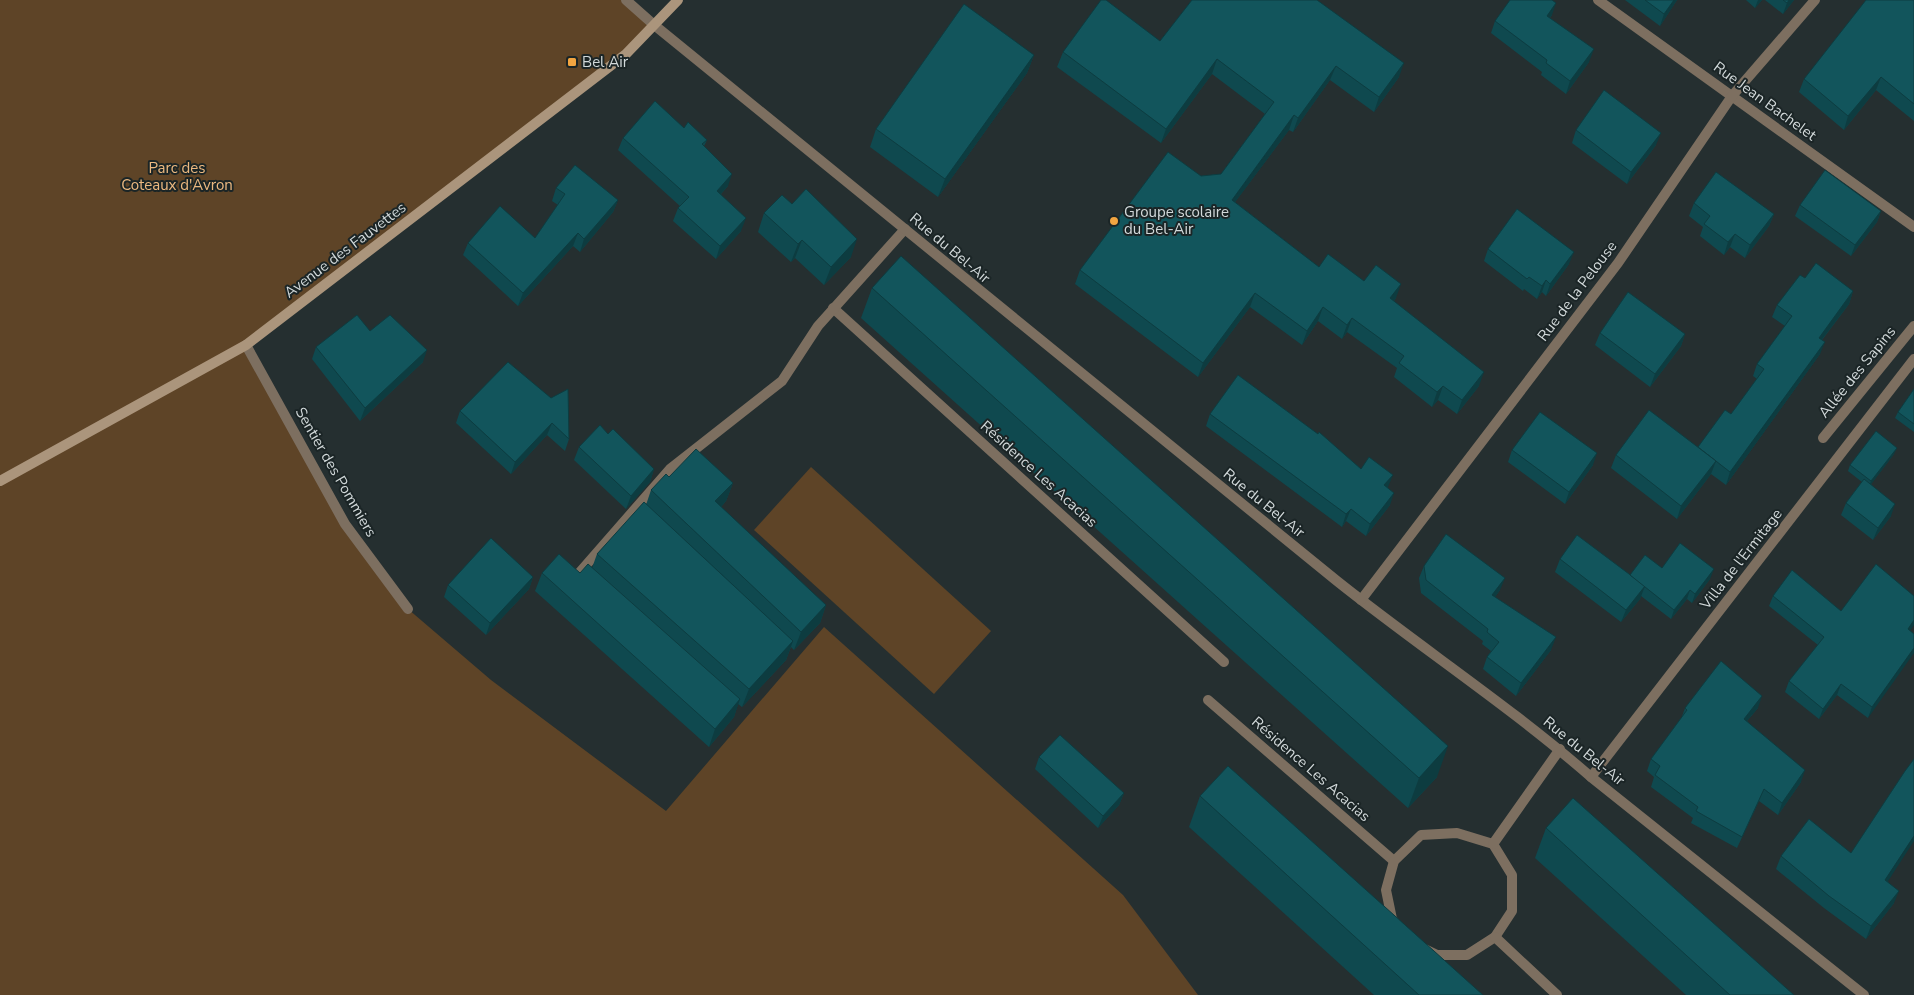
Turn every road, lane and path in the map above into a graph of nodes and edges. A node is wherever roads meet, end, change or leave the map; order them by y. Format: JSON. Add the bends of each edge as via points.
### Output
{"nodes":[{"id":1,"x":626,"y":0,"type":"edge"},
{"id":2,"x":678,"y":0,"type":"edge"},
{"id":3,"x":1598,"y":0,"type":"edge"},
{"id":4,"x":1815,"y":0,"type":"edge"},
{"id":5,"x":653,"y":24,"type":"junction"},
{"id":6,"x":1732,"y":96,"type":"junction"},
{"id":7,"x":1914,"y":227,"type":"edge"},
{"id":8,"x":905,"y":229,"type":"junction"},
{"id":9,"x":833,"y":308,"type":"junction"},
{"id":10,"x":1914,"y":326,"type":"edge"},
{"id":11,"x":246,"y":345,"type":"junction"},
{"id":12,"x":1914,"y":359,"type":"edge"},
{"id":13,"x":1823,"y":438,"type":"dead end"},
{"id":14,"x":0,"y":481,"type":"edge"},
{"id":15,"x":602,"y":592,"type":"edge"},
{"id":16,"x":1361,"y":600,"type":"junction"},
{"id":17,"x":408,"y":609,"type":"dead end"},
{"id":18,"x":1224,"y":662,"type":"dead end"},
{"id":19,"x":1208,"y":700,"type":"dead end"},
{"id":20,"x":1560,"y":750,"type":"junction"},
{"id":21,"x":1591,"y":777,"type":"junction"},
{"id":22,"x":1493,"y":844,"type":"junction"},
{"id":23,"x":1394,"y":861,"type":"junction"},
{"id":24,"x":1495,"y":937,"type":"junction"},
{"id":25,"x":1557,"y":995,"type":"edge"},
{"id":26,"x":1864,"y":995,"type":"edge"}],
"edges":[{"from":1,"to":5,"type":"street","name":"Rue du Bel-Air"},
{"from":2,"to":5,"type":"street","name":"Avenue des Fauvettes"},
{"from":3,"to":6,"type":"street","name":"Rue Jean Bachelet"},
{"from":4,"to":6,"type":"street","name":"Rue de la Pelouse"},
{"from":5,"to":8,"type":"street","name":"Rue du Bel-Air"},
{"from":5,"to":11,"type":"street","name":"Avenue des Fauvettes","via":[[626,54]]},
{"from":6,"to":7,"type":"street","name":"Rue Jean Bachelet"},
{"from":6,"to":16,"type":"street","name":"Rue de la Pelouse","via":[[1618,262]]},
{"from":8,"to":9,"type":"street"},
{"from":8,"to":16,"type":"street","name":"Rue du Bel-Air"},
{"from":9,"to":15,"type":"street","via":[[782,381],[670,469],[638,513],[580,572]]},
{"from":9,"to":18,"type":"street","name":"Résidence Les Acacias"},
{"from":10,"to":13,"type":"street","name":"Allée des Sapins"},
{"from":11,"to":14,"type":"street","name":"Avenue des Fauvettes"},
{"from":11,"to":17,"type":"street","name":"Sentier des Pommiers","via":[[346,524]]},
{"from":12,"to":21,"type":"street","name":"Villa de l'Ermitage"},
{"from":16,"to":20,"type":"street","name":"Rue du Bel-Air"},
{"from":19,"to":23,"type":"street","name":"Résidence Les Acacias"},
{"from":20,"to":21,"type":"street","name":"Rue du Bel-Air"},
{"from":20,"to":22,"type":"street"},
{"from":21,"to":26,"type":"street","name":"Rue du Bel-Air"},
{"from":22,"to":23,"type":"street","via":[[1457,833],[1421,835]]},
{"from":22,"to":24,"type":"street","via":[[1512,875],[1512,911]]},
{"from":23,"to":24,"type":"street","via":[[1386,890],[1392,919],[1410,942],[1437,955],[1467,955]]},
{"from":24,"to":25,"type":"street"}]}
